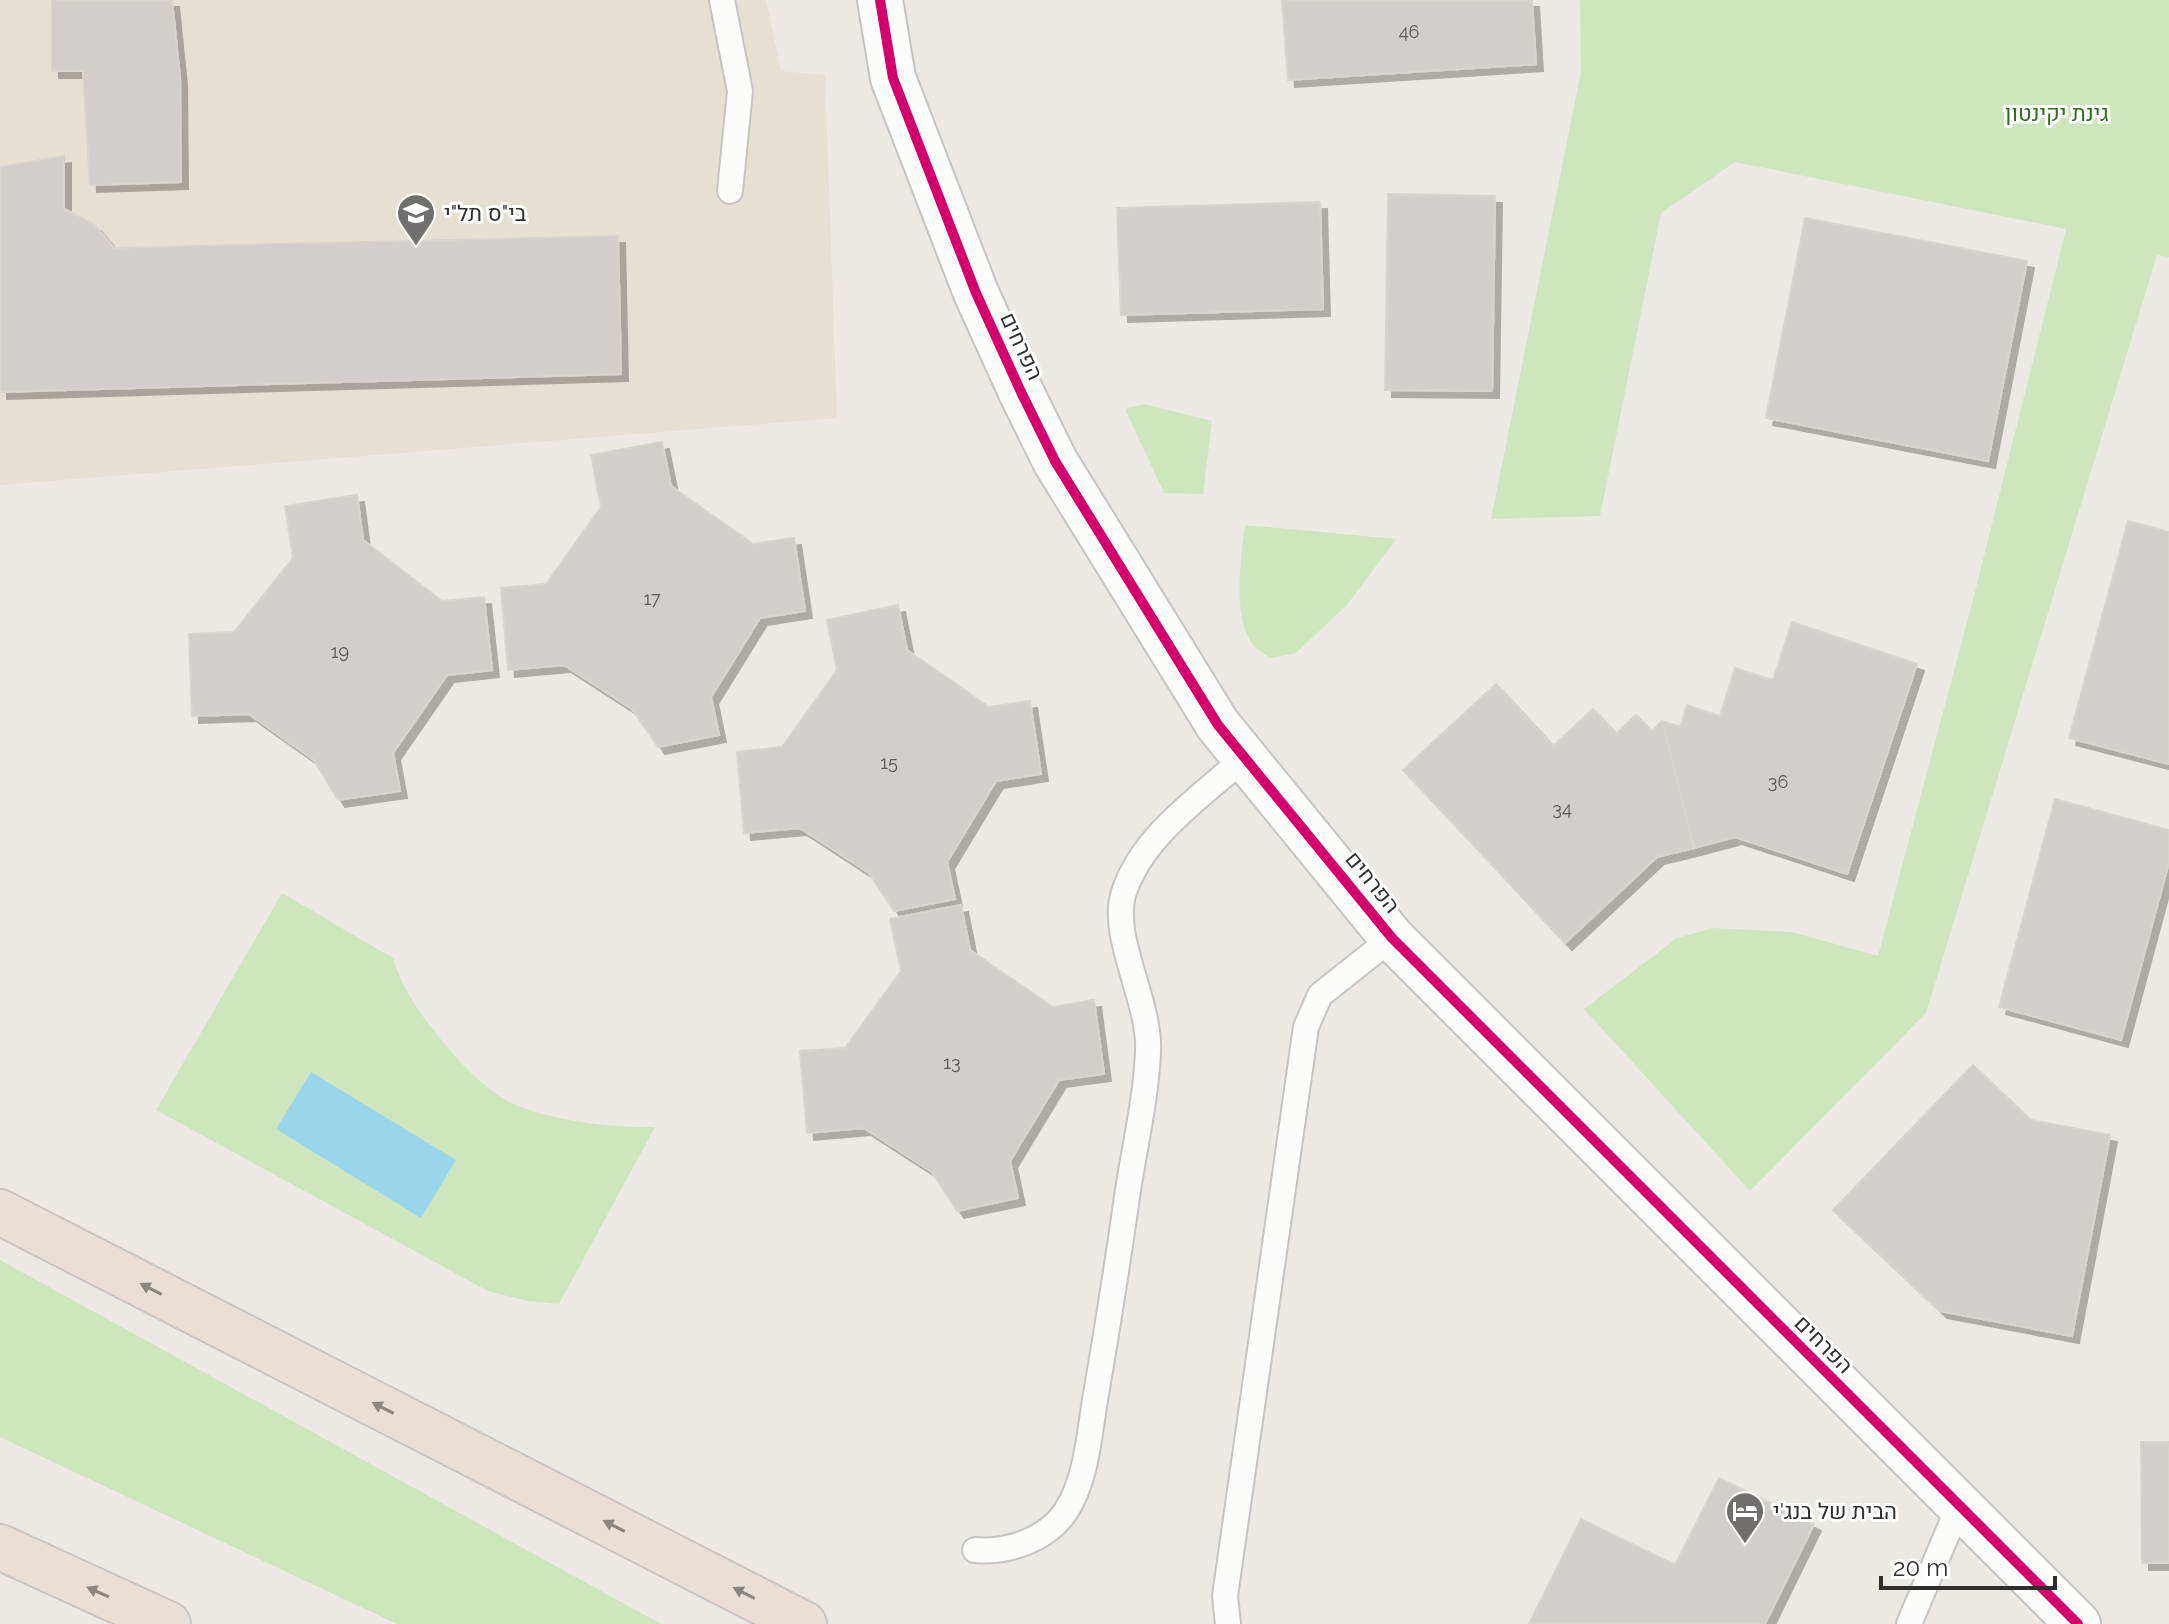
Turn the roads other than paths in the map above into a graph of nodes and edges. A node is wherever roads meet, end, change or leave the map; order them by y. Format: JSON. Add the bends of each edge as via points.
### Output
{"nodes":[{"id":1,"x":722,"y":0,"type":"edge"},
{"id":2,"x":880,"y":0,"type":"edge"},
{"id":3,"x":730,"y":191,"type":"dead end"},
{"id":4,"x":1244,"y":758,"type":"junction"},
{"id":5,"x":1392,"y":938,"type":"junction"},
{"id":6,"x":10,"y":1214,"type":"edge"},
{"id":7,"x":1959,"y":1506,"type":"junction"},
{"id":8,"x":0,"y":1547,"type":"edge"},
{"id":9,"x":975,"y":1550,"type":"dead end"},
{"id":10,"x":168,"y":1624,"type":"edge"},
{"id":11,"x":804,"y":1624,"type":"edge"},
{"id":12,"x":1228,"y":1624,"type":"edge"},
{"id":13,"x":1909,"y":1624,"type":"edge"},
{"id":14,"x":2078,"y":1624,"type":"edge"}],
"edges":[{"from":1,"to":3,"type":"lane","via":[[740,91]]},
{"from":2,"to":4,"type":"street","name":"הפרחים","via":[[893,78],[976,293],[1021,392],[1055,461],[1218,725]]},
{"from":4,"to":5,"type":"street","name":"הפרחים"},
{"from":4,"to":9,"type":"lane","via":[[1138,859],[1122,895],[1122,936],[1140,990],[1149,1050],[1082,1473],[1065,1512],[1036,1538],[995,1552]]},
{"from":5,"to":7,"type":"street","name":"הפרחים"},
{"from":5,"to":12,"type":"lane","via":[[1320,995],[1306,1027],[1225,1596]]},
{"from":11,"to":6,"type":"highway","one_way":true},
{"from":7,"to":13,"type":"lane"},
{"from":7,"to":14,"type":"street","name":"הפרחים"},
{"from":10,"to":8,"type":"highway","one_way":true}]}
